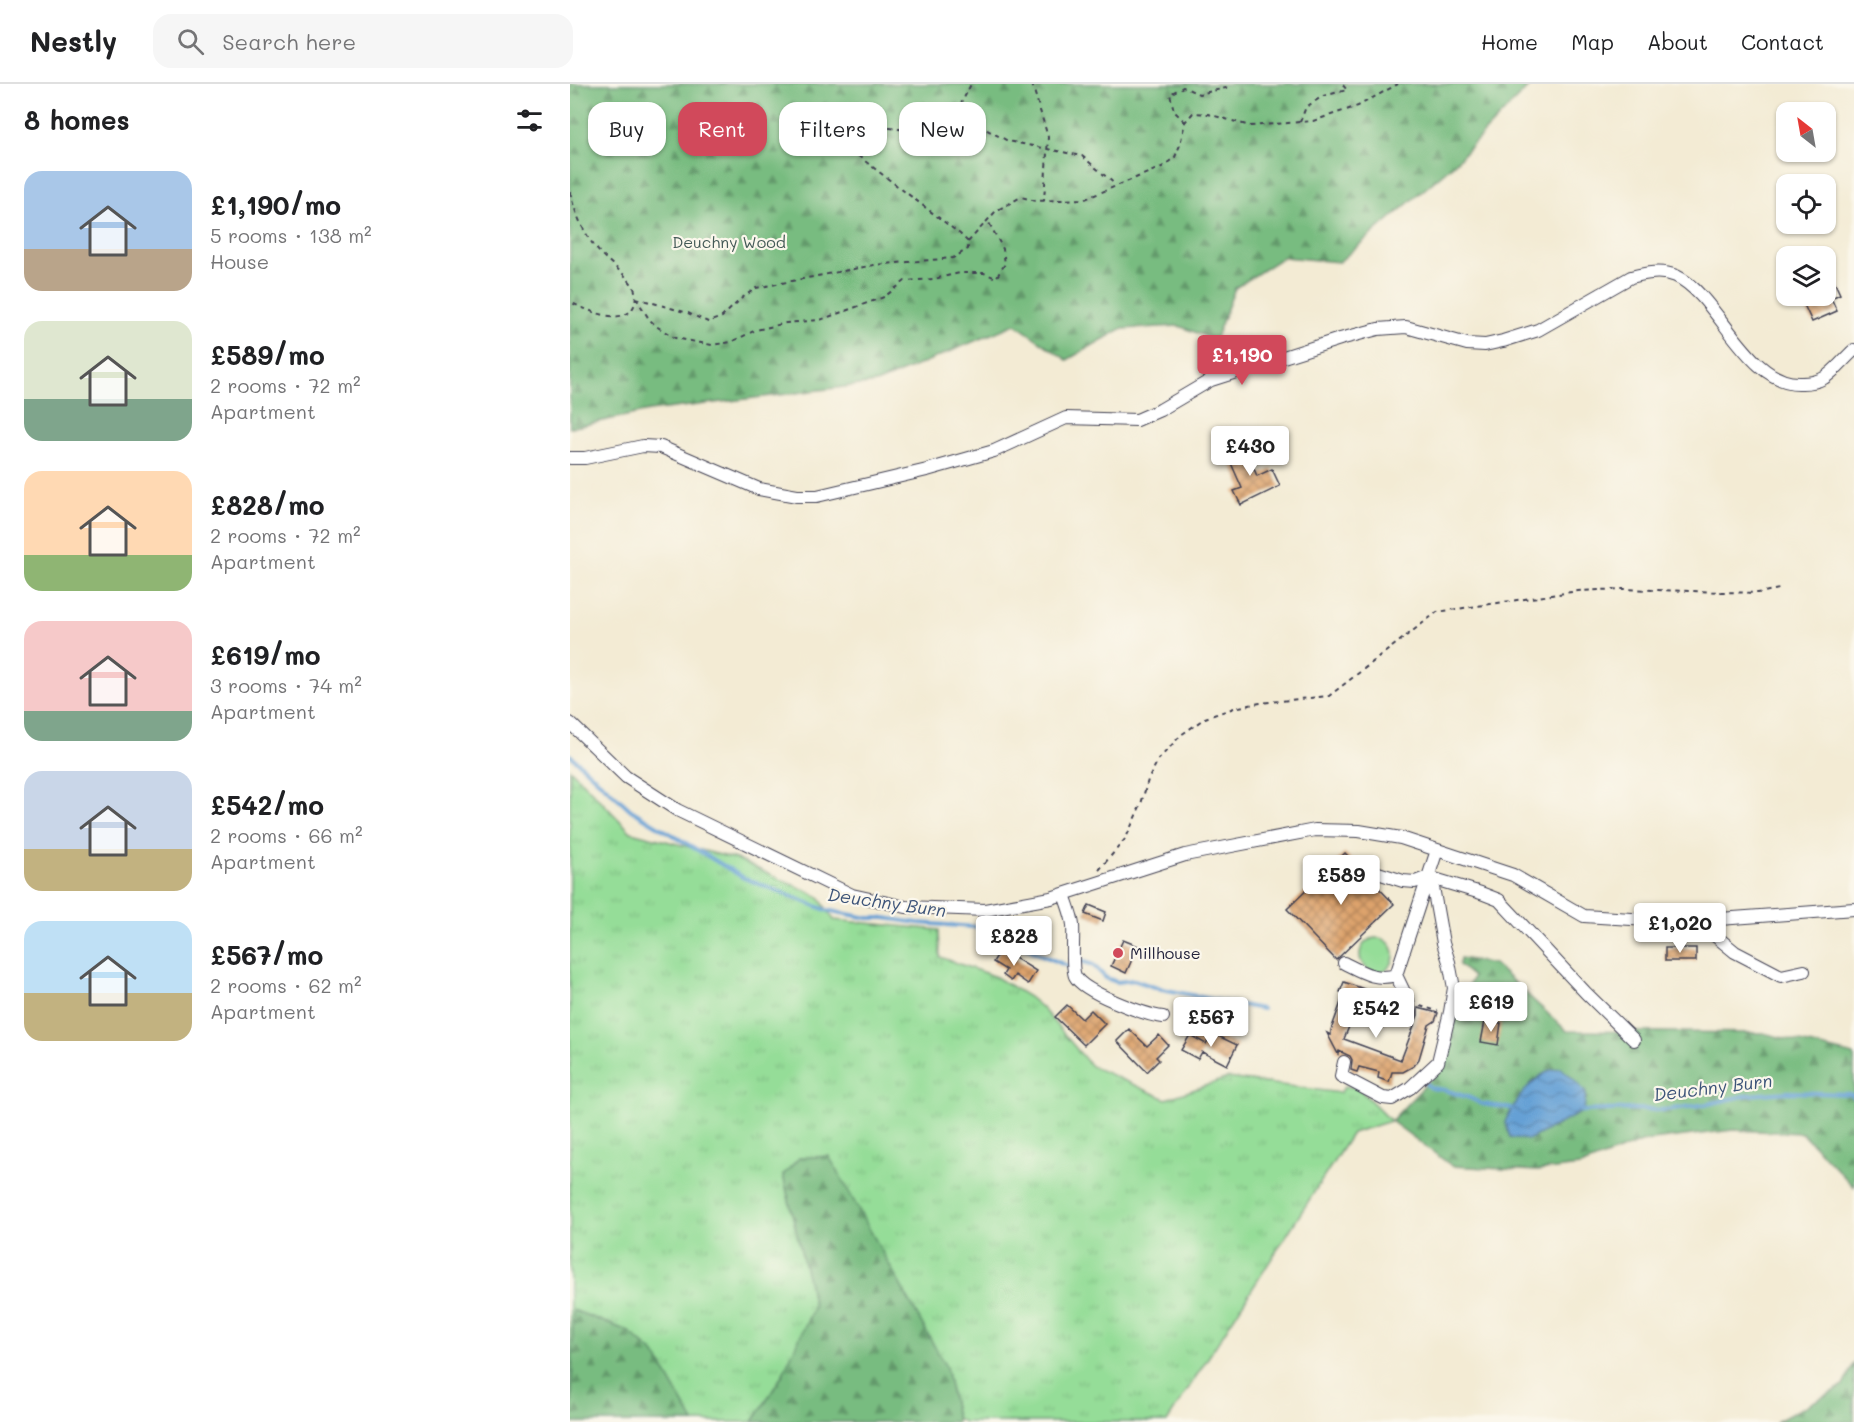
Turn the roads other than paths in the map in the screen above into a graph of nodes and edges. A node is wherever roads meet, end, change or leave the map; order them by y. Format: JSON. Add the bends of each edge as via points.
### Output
{"nodes":[{"id":1,"x":1854,"y":350,"type":"edge"},
{"id":2,"x":570,"y":458,"type":"edge"},
{"id":3,"x":570,"y":723,"type":"edge"},
{"id":4,"x":1437,"y":850,"type":"junction"},
{"id":5,"x":1378,"y":873,"type":"dead end"},
{"id":6,"x":1427,"y":880,"type":"junction"},
{"id":7,"x":1064,"y":894,"type":"junction"},
{"id":8,"x":1854,"y":909,"type":"edge"},
{"id":9,"x":1696,"y":920,"type":"junction"},
{"id":10,"x":1344,"y":963,"type":"dead end"},
{"id":11,"x":1804,"y":971,"type":"dead end"},
{"id":12,"x":1396,"y":975,"type":"junction"},
{"id":13,"x":1163,"y":1017,"type":"dead end"},
{"id":14,"x":1381,"y":1021,"type":"dead end"},
{"id":15,"x":1634,"y":1040,"type":"dead end"},
{"id":16,"x":1344,"y":1062,"type":"dead end"}],
"edges":[{"from":1,"to":2,"type":"street","via":[[1824,378],[1797,384],[1783,381],[1739,345],[1690,284],[1662,272],[1631,277],[1538,330],[1503,341],[1467,345],[1406,327],[1378,329],[1211,380],[1137,420],[1066,418],[994,451],[817,496],[759,489],[661,447],[643,446]]},
{"from":3,"to":7,"type":"street","via":[[626,777],[677,810],[852,895],[906,907],[985,910]]},
{"from":4,"to":6,"type":"street"},
{"from":4,"to":7,"type":"street","via":[[1401,838],[1359,831],[1315,830],[1185,855]]},
{"from":4,"to":9,"type":"street","via":[[1513,875],[1584,916]]},
{"from":5,"to":6,"type":"street","via":[[1403,881]]},
{"from":6,"to":12,"type":"street"},
{"from":6,"to":15,"type":"street","via":[[1499,900]]},
{"from":6,"to":16,"type":"street","via":[[1433,887],[1454,988],[1438,1062],[1392,1099],[1341,1076]]},
{"from":7,"to":13,"type":"street","via":[[1073,923],[1074,975],[1081,984],[1119,1004]]},
{"from":8,"to":9,"type":"street"},
{"from":9,"to":11,"type":"street","via":[[1735,952],[1781,976]]},
{"from":10,"to":12,"type":"street","via":[[1373,977]]},
{"from":12,"to":14,"type":"street","via":[[1410,1013],[1401,1021]]}]}
